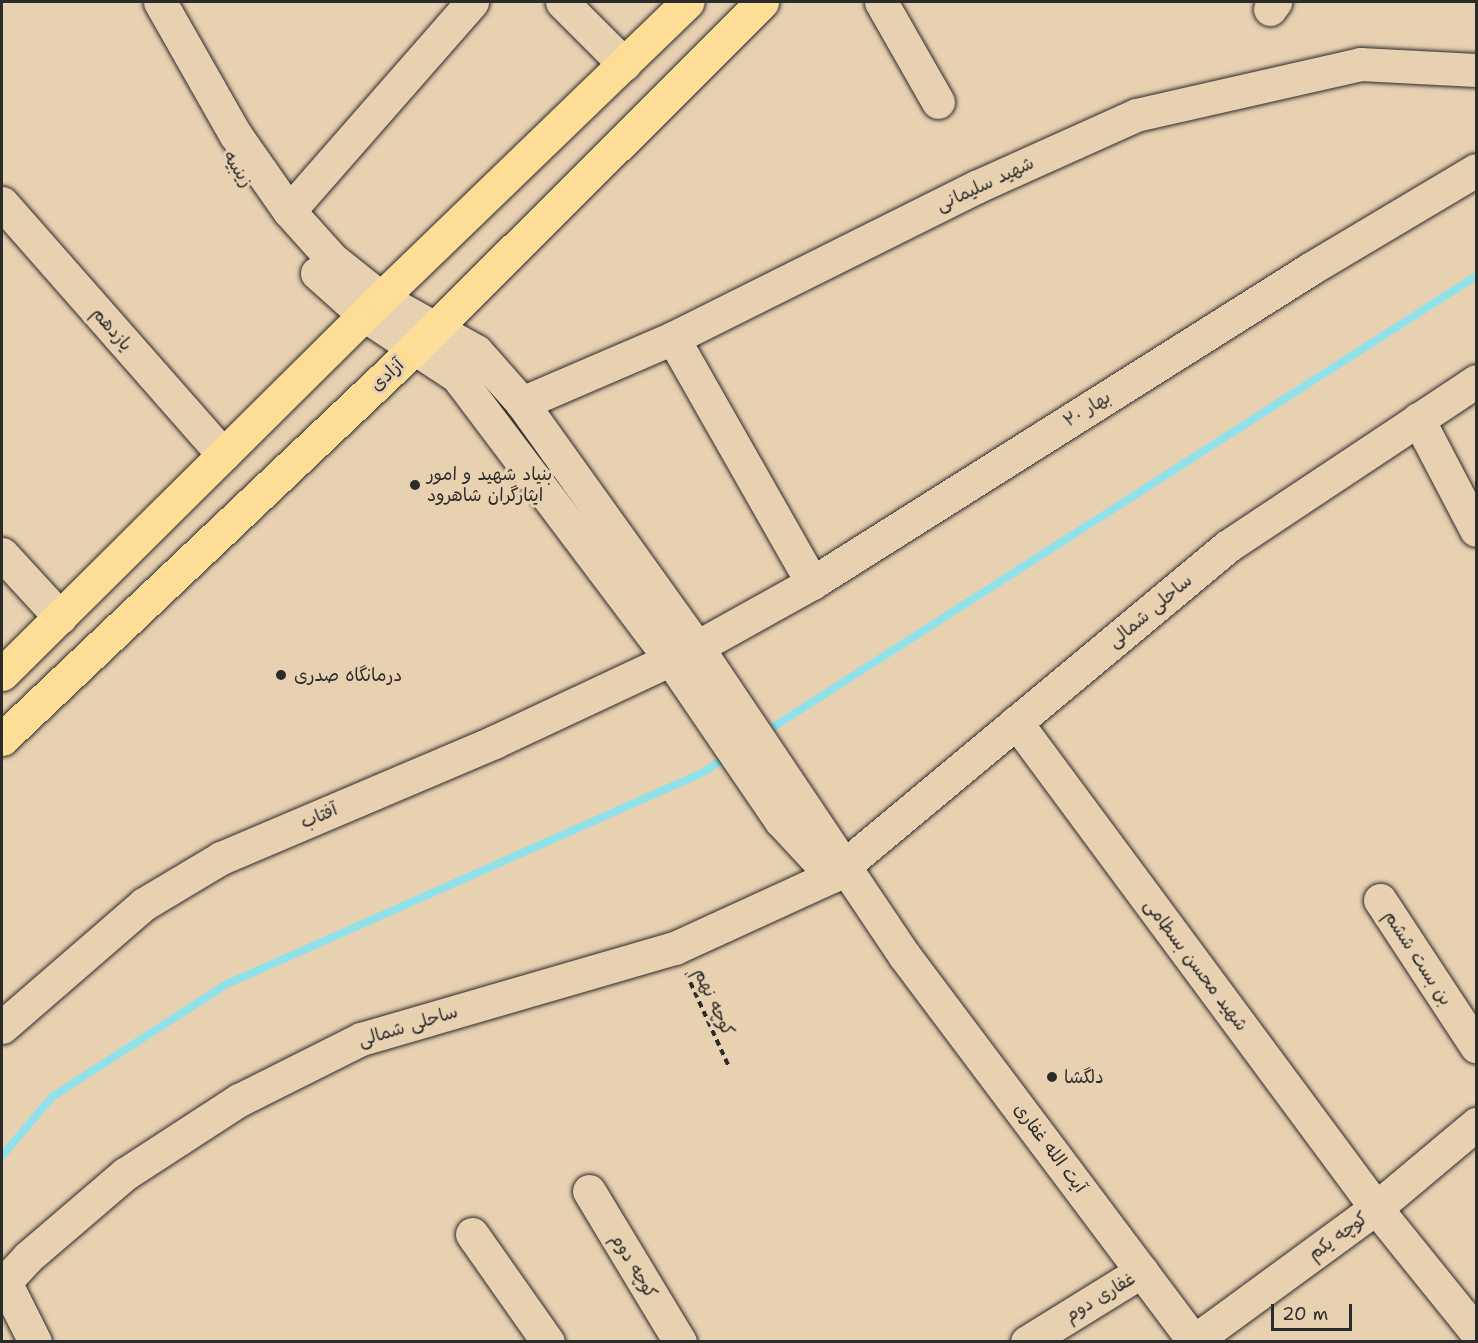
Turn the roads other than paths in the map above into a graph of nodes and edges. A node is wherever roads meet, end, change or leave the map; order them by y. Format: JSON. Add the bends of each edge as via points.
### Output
{"nodes":[{"id":1,"x":138,"y":2,"type":"edge"},
{"id":2,"x":160,"y":2,"type":"edge"},
{"id":3,"x":472,"y":2,"type":"edge"},
{"id":4,"x":562,"y":2,"type":"edge"},
{"id":5,"x":688,"y":2,"type":"edge"},
{"id":6,"x":762,"y":2,"type":"edge"},
{"id":7,"x":881,"y":2,"type":"edge"},
{"id":8,"x":624,"y":64,"type":"junction"},
{"id":9,"x":1476,"y":70,"type":"edge"},
{"id":10,"x":938,"y":102,"type":"dead end"},
{"id":11,"x":1476,"y":170,"type":"edge"},
{"id":12,"x":2,"y":203,"type":"edge"},
{"id":13,"x":289,"y":211,"type":"junction"},
{"id":14,"x":373,"y":306,"type":"junction"},
{"id":15,"x":673,"y":338,"type":"junction"},
{"id":16,"x":425,"y":339,"type":"junction"},
{"id":17,"x":1476,"y":381,"type":"edge"},
{"id":18,"x":522,"y":403,"type":"junction"},
{"id":19,"x":1418,"y":419,"type":"junction"},
{"id":20,"x":223,"y":455,"type":"junction"},
{"id":21,"x":1476,"y":530,"type":"edge"},
{"id":22,"x":2,"y":554,"type":"edge"},
{"id":23,"x":812,"y":583,"type":"junction"},
{"id":24,"x":60,"y":617,"type":"junction"},
{"id":25,"x":684,"y":653,"type":"junction"},
{"id":26,"x":2,"y":674,"type":"edge"},
{"id":27,"x":1016,"y":722,"type":"junction"},
{"id":28,"x":2,"y":739,"type":"edge"},
{"id":29,"x":837,"y":871,"type":"junction"},
{"id":30,"x":1380,"y":900,"type":"dead end"},
{"id":31,"x":2,"y":1027,"type":"edge"},
{"id":32,"x":1476,"y":1046,"type":"edge"},
{"id":33,"x":1476,"y":1124,"type":"edge"},
{"id":34,"x":589,"y":1191,"type":"dead end"},
{"id":35,"x":1376,"y":1208,"type":"junction"},
{"id":36,"x":472,"y":1234,"type":"dead end"},
{"id":37,"x":1142,"y":1271,"type":"junction"},
{"id":38,"x":3,"y":1284,"type":"edge"},
{"id":39,"x":1476,"y":1332,"type":"edge"},
{"id":40,"x":35,"y":1341,"type":"edge"},
{"id":41,"x":548,"y":1341,"type":"edge"},
{"id":42,"x":680,"y":1341,"type":"edge"},
{"id":43,"x":1027,"y":1341,"type":"edge"},
{"id":44,"x":1195,"y":1341,"type":"edge"}],
"edges":[{"from":1,"to":14,"type":"street","name":"زینبیه","via":[[181,80],[276,228],[317,273]]},
{"from":2,"to":13,"type":"street","name":"زینبیه","via":[[235,134]]},
{"from":3,"to":13,"type":"street"},
{"from":4,"to":8,"type":"street"},
{"from":5,"to":8,"type":"main road"},
{"from":6,"to":16,"type":"main road","name":"آزادی"},
{"from":7,"to":10,"type":"street"},
{"from":8,"to":14,"type":"main road"},
{"from":9,"to":15,"type":"street","name":"شهید سلیمانی","via":[[1360,64],[1136,115],[976,187]]},
{"from":11,"to":23,"type":"street","name":"بهار ۲۰","via":[[1310,269]]},
{"from":12,"to":20,"type":"street","name":"یازدهم"},
{"from":13,"to":14,"type":"street","name":"زینبیه"},
{"from":14,"to":16,"type":"street"},
{"from":14,"to":20,"type":"main road"},
{"from":15,"to":18,"type":"street","name":"شهید سلیمانی"},
{"from":15,"to":23,"type":"street"},
{"from":16,"to":18,"type":"street","via":[[476,351]]},
{"from":16,"to":25,"type":"street"},
{"from":16,"to":28,"type":"main road","name":"آزادی"},
{"from":17,"to":19,"type":"street","name":"ساحلی شمالی"},
{"from":18,"to":25,"type":"street"},
{"from":19,"to":21,"type":"street"},
{"from":19,"to":27,"type":"street","name":"ساحلی شمالی","via":[[1228,546]]},
{"from":20,"to":24,"type":"main road"},
{"from":22,"to":24,"type":"street"},
{"from":23,"to":25,"type":"street","name":"بهار ۲۰"},
{"from":24,"to":26,"type":"main road"},
{"from":25,"to":29,"type":"street","name":"آیت الله غفاری","via":[[790,813]]},
{"from":25,"to":31,"type":"street","name":"آفتاب","via":[[494,742],[221,858],[144,904]]},
{"from":27,"to":29,"type":"street","name":"ساحلی شمالی"},
{"from":27,"to":35,"type":"street","name":"شهید محسن بسطامی"},
{"from":29,"to":37,"type":"street","name":"آیت الله غفاری"},
{"from":29,"to":38,"type":"street","name":"ساحلی شمالی","via":[[675,948],[361,1039],[239,1100],[124,1174],[28,1257]]},
{"from":30,"to":32,"type":"street","name":"بن بست ششم"},
{"from":33,"to":35,"type":"street","name":"کوچه یکم"},
{"from":34,"to":42,"type":"street","name":"کوچه دوم"},
{"from":35,"to":39,"type":"street","name":"شهید محسن بسطامی"},
{"from":35,"to":44,"type":"street","name":"کوچه یکم"},
{"from":36,"to":41,"type":"street"},
{"from":37,"to":43,"type":"street","name":"غفاری دوم"},
{"from":37,"to":44,"type":"street","name":"آیت الله غفاری"},
{"from":38,"to":40,"type":"street"}]}
